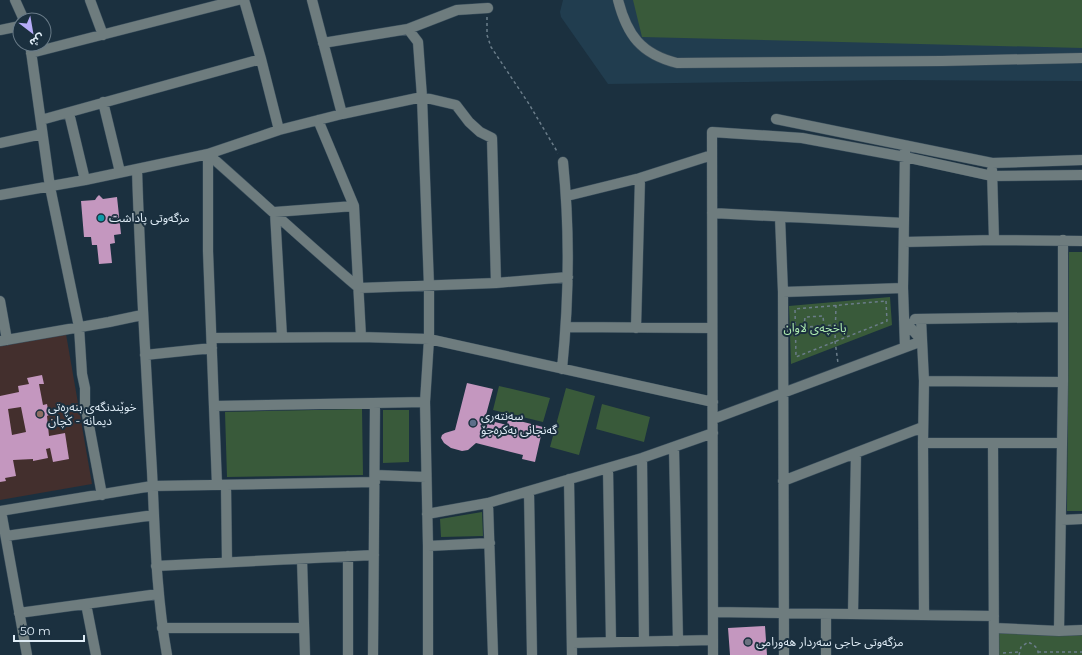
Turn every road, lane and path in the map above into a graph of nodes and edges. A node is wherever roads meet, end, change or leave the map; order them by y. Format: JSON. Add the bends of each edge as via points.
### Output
{"nodes":[{"id":1,"x":15,"y":0,"type":"edge"},
{"id":2,"x":90,"y":0,"type":"edge"},
{"id":3,"x":238,"y":0,"type":"edge"},
{"id":4,"x":244,"y":0,"type":"edge"},
{"id":5,"x":312,"y":0,"type":"edge"},
{"id":6,"x":618,"y":0,"type":"edge"},
{"id":7,"x":488,"y":8,"type":"joint"},
{"id":8,"x":20,"y":12,"type":"edge"},
{"id":9,"x":12,"y":28,"type":"edge"},
{"id":10,"x":408,"y":29,"type":"junction"},
{"id":11,"x":0,"y":30,"type":"edge"},
{"id":12,"x":103,"y":35,"type":"junction"},
{"id":13,"x":323,"y":43,"type":"junction"},
{"id":14,"x":52,"y":44,"type":"edge"},
{"id":15,"x":31,"y":52,"type":"edge"},
{"id":16,"x":1082,"y":58,"type":"edge"},
{"id":17,"x":261,"y":59,"type":"junction"},
{"id":18,"x":422,"y":97,"type":"junction"},
{"id":19,"x":103,"y":102,"type":"junction"},
{"id":20,"x":69,"y":112,"type":"junction"},
{"id":21,"x":342,"y":114,"type":"junction"},
{"id":22,"x":776,"y":119,"type":"dead end"},
{"id":23,"x":41,"y":120,"type":"junction"},
{"id":24,"x":318,"y":120,"type":"junction"},
{"id":25,"x":279,"y":130,"type":"junction"},
{"id":26,"x":42,"y":134,"type":"junction"},
{"id":27,"x":0,"y":143,"type":"edge"},
{"id":28,"x":906,"y":145,"type":"junction"},
{"id":29,"x":208,"y":154,"type":"junction"},
{"id":30,"x":712,"y":155,"type":"junction"},
{"id":31,"x":905,"y":157,"type":"junction"},
{"id":32,"x":1082,"y":160,"type":"edge"},
{"id":33,"x":563,"y":162,"type":"joint"},
{"id":34,"x":992,"y":163,"type":"junction"},
{"id":35,"x":136,"y":168,"type":"junction"},
{"id":36,"x":120,"y":172,"type":"junction"},
{"id":37,"x":1082,"y":175,"type":"edge"},
{"id":38,"x":992,"y":176,"type":"junction"},
{"id":39,"x":640,"y":178,"type":"junction"},
{"id":40,"x":85,"y":180,"type":"junction"},
{"id":41,"x":50,"y":187,"type":"junction"},
{"id":42,"x":0,"y":195,"type":"edge"},
{"id":43,"x":567,"y":196,"type":"junction"},
{"id":44,"x":354,"y":206,"type":"junction"},
{"id":45,"x":275,"y":212,"type":"junction"},
{"id":46,"x":712,"y":213,"type":"junction"},
{"id":47,"x":780,"y":216,"type":"junction"},
{"id":48,"x":904,"y":224,"type":"junction"},
{"id":49,"x":994,"y":240,"type":"junction"},
{"id":50,"x":1063,"y":240,"type":"junction"},
{"id":51,"x":1082,"y":241,"type":"edge"},
{"id":52,"x":904,"y":242,"type":"junction"},
{"id":53,"x":568,"y":277,"type":"junction"},
{"id":54,"x":496,"y":283,"type":"junction"},
{"id":55,"x":428,"y":286,"type":"junction"},
{"id":56,"x":359,"y":288,"type":"junction"},
{"id":57,"x":903,"y":288,"type":"junction"},
{"id":58,"x":783,"y":292,"type":"junction"},
{"id":59,"x":0,"y":301,"type":"edge"},
{"id":60,"x":836,"y":305,"type":"junction"},
{"id":61,"x":142,"y":315,"type":"junction"},
{"id":62,"x":1063,"y":317,"type":"junction"},
{"id":63,"x":921,"y":319,"type":"junction"},
{"id":64,"x":904,"y":320,"type":"junction"},
{"id":65,"x":836,"y":325,"type":"junction"},
{"id":66,"x":824,"y":326,"type":"junction"},
{"id":67,"x":79,"y":327,"type":"junction"},
{"id":68,"x":566,"y":327,"type":"junction"},
{"id":69,"x":804,"y":327,"type":"junction"},
{"id":70,"x":636,"y":328,"type":"junction"},
{"id":71,"x":712,"y":328,"type":"junction"},
{"id":72,"x":796,"y":328,"type":"junction"},
{"id":73,"x":914,"y":331,"type":"junction"},
{"id":74,"x":282,"y":337,"type":"junction"},
{"id":75,"x":361,"y":337,"type":"junction"},
{"id":76,"x":429,"y":339,"type":"junction"},
{"id":77,"x":4,"y":340,"type":"edge"},
{"id":78,"x":835,"y":341,"type":"junction"},
{"id":79,"x":922,"y":341,"type":"junction"},
{"id":80,"x":212,"y":343,"type":"junction"},
{"id":81,"x":905,"y":347,"type":"junction"},
{"id":82,"x":145,"y":355,"type":"junction"},
{"id":83,"x":562,"y":369,"type":"junction"},
{"id":84,"x":839,"y":372,"type":"junction"},
{"id":85,"x":924,"y":381,"type":"junction"},
{"id":86,"x":1063,"y":382,"type":"junction"},
{"id":87,"x":783,"y":393,"type":"junction"},
{"id":88,"x":425,"y":402,"type":"junction"},
{"id":89,"x":713,"y":402,"type":"junction"},
{"id":90,"x":375,"y":403,"type":"junction"},
{"id":91,"x":214,"y":406,"type":"junction"},
{"id":92,"x":713,"y":419,"type":"junction"},
{"id":93,"x":924,"y":427,"type":"junction"},
{"id":94,"x":713,"y":433,"type":"junction"},
{"id":95,"x":923,"y":442,"type":"junction"},
{"id":96,"x":993,"y":443,"type":"junction"},
{"id":97,"x":1062,"y":443,"type":"junction"},
{"id":98,"x":674,"y":448,"type":"junction"},
{"id":99,"x":856,"y":453,"type":"junction"},
{"id":100,"x":642,"y":458,"type":"junction"},
{"id":101,"x":608,"y":468,"type":"junction"},
{"id":102,"x":426,"y":477,"type":"junction"},
{"id":103,"x":375,"y":479,"type":"junction"},
{"id":104,"x":569,"y":479,"type":"junction"},
{"id":105,"x":783,"y":481,"type":"junction"},
{"id":106,"x":222,"y":485,"type":"junction"},
{"id":107,"x":152,"y":486,"type":"junction"},
{"id":108,"x":529,"y":492,"type":"junction"},
{"id":109,"x":102,"y":495,"type":"junction"},
{"id":110,"x":488,"y":503,"type":"junction"},
{"id":111,"x":1,"y":511,"type":"edge"},
{"id":112,"x":427,"y":514,"type":"junction"},
{"id":113,"x":154,"y":515,"type":"junction"},
{"id":114,"x":1061,"y":520,"type":"junction"},
{"id":115,"x":1082,"y":520,"type":"edge"},
{"id":116,"x":6,"y":536,"type":"junction"},
{"id":117,"x":490,"y":543,"type":"junction"},
{"id":118,"x":428,"y":546,"type":"junction"},
{"id":119,"x":374,"y":555,"type":"junction"},
{"id":120,"x":348,"y":556,"type":"junction"},
{"id":121,"x":302,"y":559,"type":"junction"},
{"id":122,"x":227,"y":562,"type":"junction"},
{"id":123,"x":156,"y":566,"type":"junction"},
{"id":124,"x":158,"y":594,"type":"junction"},
{"id":125,"x":86,"y":604,"type":"junction"},
{"id":126,"x":713,"y":612,"type":"junction"},
{"id":127,"x":19,"y":613,"type":"junction"},
{"id":128,"x":784,"y":613,"type":"junction"},
{"id":129,"x":826,"y":614,"type":"junction"},
{"id":130,"x":853,"y":614,"type":"junction"},
{"id":131,"x":924,"y":615,"type":"junction"},
{"id":132,"x":994,"y":616,"type":"junction"},
{"id":133,"x":162,"y":628,"type":"junction"},
{"id":134,"x":304,"y":628,"type":"junction"},
{"id":135,"x":994,"y":628,"type":"junction"},
{"id":136,"x":1060,"y":630,"type":"junction"},
{"id":137,"x":1082,"y":630,"type":"edge"},
{"id":138,"x":714,"y":640,"type":"junction"},
{"id":139,"x":678,"y":641,"type":"junction"},
{"id":140,"x":611,"y":642,"type":"junction"},
{"id":141,"x":644,"y":642,"type":"junction"},
{"id":142,"x":572,"y":643,"type":"junction"},
{"id":143,"x":1082,"y":652,"type":"edge"},
{"id":144,"x":998,"y":654,"type":"edge"},
{"id":145,"x":1019,"y":654,"type":"edge"},
{"id":146,"x":1038,"y":654,"type":"edge"},
{"id":147,"x":27,"y":655,"type":"edge"},
{"id":148,"x":96,"y":655,"type":"edge"},
{"id":149,"x":167,"y":655,"type":"edge"},
{"id":150,"x":305,"y":655,"type":"edge"},
{"id":151,"x":348,"y":655,"type":"edge"},
{"id":152,"x":373,"y":655,"type":"edge"},
{"id":153,"x":428,"y":655,"type":"edge"},
{"id":154,"x":493,"y":655,"type":"edge"},
{"id":155,"x":532,"y":655,"type":"edge"},
{"id":156,"x":572,"y":655,"type":"edge"},
{"id":157,"x":714,"y":655,"type":"edge"},
{"id":158,"x":784,"y":655,"type":"edge"},
{"id":159,"x":826,"y":655,"type":"edge"}],
"edges":[{"from":1,"to":8,"type":"street"},
{"from":2,"to":12,"type":"street"},
{"from":3,"to":12,"type":"street"},
{"from":4,"to":17,"type":"street"},
{"from":5,"to":13,"type":"street"},
{"from":6,"to":16,"type":"street","via":[[628,30],[635,39],[653,55],[677,63]]},
{"from":7,"to":10,"type":"street","via":[[458,10]]},
{"from":7,"to":33,"type":"path","via":[[487,35],[491,47],[507,68]]},
{"from":9,"to":11,"type":"street"},
{"from":10,"to":13,"type":"street"},
{"from":10,"to":18,"type":"street","via":[[418,42]]},
{"from":12,"to":14,"type":"street"},
{"from":13,"to":21,"type":"street"},
{"from":15,"to":23,"type":"street"},
{"from":17,"to":19,"type":"street"},
{"from":17,"to":25,"type":"street"},
{"from":18,"to":21,"type":"street"},
{"from":18,"to":54,"type":"street","via":[[456,105],[469,122],[492,138]]},
{"from":18,"to":55,"type":"street"},
{"from":19,"to":20,"type":"street"},
{"from":19,"to":36,"type":"street"},
{"from":20,"to":23,"type":"street"},
{"from":20,"to":40,"type":"street"},
{"from":21,"to":24,"type":"street"},
{"from":22,"to":28,"type":"street"},
{"from":23,"to":26,"type":"street"},
{"from":24,"to":25,"type":"street"},
{"from":24,"to":44,"type":"street"},
{"from":25,"to":29,"type":"street"},
{"from":26,"to":27,"type":"street"},
{"from":26,"to":41,"type":"street"},
{"from":28,"to":31,"type":"street"},
{"from":28,"to":34,"type":"street"},
{"from":29,"to":35,"type":"street"},
{"from":29,"to":45,"type":"street"},
{"from":29,"to":80,"type":"street","via":[[208,251]]},
{"from":30,"to":31,"type":"street","via":[[712,132],[802,138]]},
{"from":30,"to":39,"type":"street"},
{"from":30,"to":46,"type":"street"},
{"from":31,"to":38,"type":"street"},
{"from":31,"to":48,"type":"street"},
{"from":32,"to":34,"type":"street"},
{"from":33,"to":43,"type":"street"},
{"from":34,"to":38,"type":"street"},
{"from":35,"to":36,"type":"street"},
{"from":35,"to":61,"type":"street"},
{"from":36,"to":40,"type":"street"},
{"from":37,"to":38,"type":"street"},
{"from":38,"to":49,"type":"street"},
{"from":39,"to":43,"type":"street"},
{"from":39,"to":70,"type":"street"},
{"from":40,"to":41,"type":"street"},
{"from":41,"to":42,"type":"street"},
{"from":41,"to":67,"type":"street"},
{"from":43,"to":53,"type":"street"},
{"from":44,"to":45,"type":"street"},
{"from":44,"to":56,"type":"street"},
{"from":45,"to":56,"type":"street","via":[[307,244]]},
{"from":45,"to":74,"type":"street"},
{"from":46,"to":47,"type":"street"},
{"from":46,"to":71,"type":"street"},
{"from":47,"to":48,"type":"street"},
{"from":47,"to":58,"type":"street"},
{"from":48,"to":52,"type":"street"},
{"from":49,"to":50,"type":"street"},
{"from":49,"to":52,"type":"street"},
{"from":50,"to":51,"type":"street"},
{"from":50,"to":62,"type":"street"},
{"from":52,"to":57,"type":"street"},
{"from":53,"to":54,"type":"street"},
{"from":53,"to":68,"type":"street"},
{"from":54,"to":55,"type":"street"},
{"from":55,"to":56,"type":"street"},
{"from":55,"to":76,"type":"street"},
{"from":56,"to":75,"type":"street"},
{"from":57,"to":58,"type":"street"},
{"from":57,"to":64,"type":"street"},
{"from":58,"to":87,"type":"street"},
{"from":59,"to":77,"type":"street"},
{"from":60,"to":65,"type":"path"},
{"from":60,"to":72,"type":"path","via":[[795,309]]},
{"from":60,"to":78,"type":"path","via":[[886,301],[887,321]]},
{"from":61,"to":67,"type":"street"},
{"from":61,"to":82,"type":"street"},
{"from":62,"to":63,"type":"street"},
{"from":62,"to":86,"type":"street"},
{"from":63,"to":64,"type":"street"},
{"from":63,"to":73,"type":"street"},
{"from":63,"to":79,"type":"street"},
{"from":64,"to":73,"type":"street"},
{"from":64,"to":81,"type":"street"},
{"from":65,"to":66,"type":"path"},
{"from":65,"to":78,"type":"path"},
{"from":66,"to":69,"type":"path"},
{"from":66,"to":69,"type":"path","via":[[823,316],[805,317]]},
{"from":67,"to":77,"type":"street"},
{"from":67,"to":109,"type":"street","via":[[82,374],[86,388],[85,404]]},
{"from":68,"to":70,"type":"street"},
{"from":68,"to":83,"type":"street"},
{"from":69,"to":72,"type":"path"},
{"from":70,"to":71,"type":"street"},
{"from":71,"to":89,"type":"street"},
{"from":72,"to":78,"type":"path","via":[[796,356]]},
{"from":73,"to":79,"type":"street"},
{"from":73,"to":81,"type":"street"},
{"from":74,"to":75,"type":"street"},
{"from":74,"to":80,"type":"street"},
{"from":75,"to":76,"type":"street"},
{"from":76,"to":83,"type":"street"},
{"from":76,"to":88,"type":"street"},
{"from":78,"to":84,"type":"path"},
{"from":79,"to":81,"type":"street"},
{"from":79,"to":85,"type":"street"},
{"from":80,"to":82,"type":"street"},
{"from":80,"to":91,"type":"street"},
{"from":81,"to":84,"type":"street"},
{"from":82,"to":107,"type":"street"},
{"from":83,"to":89,"type":"street"},
{"from":84,"to":87,"type":"street"},
{"from":85,"to":86,"type":"street"},
{"from":85,"to":93,"type":"street"},
{"from":86,"to":97,"type":"street"},
{"from":87,"to":92,"type":"street"},
{"from":87,"to":105,"type":"street"},
{"from":88,"to":90,"type":"street"},
{"from":88,"to":102,"type":"street"},
{"from":89,"to":92,"type":"street"},
{"from":90,"to":91,"type":"street"},
{"from":90,"to":103,"type":"street"},
{"from":91,"to":106,"type":"street"},
{"from":92,"to":94,"type":"street"},
{"from":93,"to":95,"type":"street"},
{"from":93,"to":99,"type":"street"},
{"from":94,"to":98,"type":"street"},
{"from":94,"to":126,"type":"street"},
{"from":95,"to":96,"type":"street"},
{"from":95,"to":131,"type":"street"},
{"from":96,"to":97,"type":"street"},
{"from":96,"to":132,"type":"street"},
{"from":97,"to":114,"type":"street"},
{"from":98,"to":100,"type":"street"},
{"from":98,"to":139,"type":"street"},
{"from":99,"to":105,"type":"street"},
{"from":99,"to":130,"type":"street"},
{"from":100,"to":101,"type":"street"},
{"from":100,"to":141,"type":"street"},
{"from":101,"to":104,"type":"street"},
{"from":101,"to":140,"type":"street"},
{"from":102,"to":103,"type":"street"},
{"from":102,"to":112,"type":"street"},
{"from":103,"to":106,"type":"street"},
{"from":103,"to":119,"type":"street"},
{"from":104,"to":108,"type":"street"},
{"from":104,"to":142,"type":"street"},
{"from":105,"to":128,"type":"street"},
{"from":106,"to":107,"type":"street"},
{"from":106,"to":122,"type":"street"},
{"from":107,"to":109,"type":"street"},
{"from":107,"to":113,"type":"street"},
{"from":108,"to":110,"type":"street"},
{"from":108,"to":155,"type":"street"},
{"from":109,"to":111,"type":"street"},
{"from":110,"to":112,"type":"street"},
{"from":110,"to":117,"type":"street"},
{"from":111,"to":116,"type":"street"},
{"from":112,"to":118,"type":"street"},
{"from":113,"to":116,"type":"street"},
{"from":113,"to":123,"type":"street"},
{"from":114,"to":115,"type":"street"},
{"from":114,"to":136,"type":"street"},
{"from":116,"to":127,"type":"street"},
{"from":117,"to":118,"type":"street"},
{"from":117,"to":154,"type":"street"},
{"from":118,"to":153,"type":"street"},
{"from":119,"to":120,"type":"street"},
{"from":119,"to":152,"type":"street"},
{"from":120,"to":121,"type":"street"},
{"from":120,"to":151,"type":"street"},
{"from":121,"to":122,"type":"street"},
{"from":121,"to":134,"type":"street"},
{"from":122,"to":123,"type":"street"},
{"from":123,"to":124,"type":"street"},
{"from":124,"to":125,"type":"street"},
{"from":124,"to":133,"type":"street"},
{"from":125,"to":127,"type":"street"},
{"from":125,"to":148,"type":"street"},
{"from":126,"to":128,"type":"street"},
{"from":126,"to":138,"type":"street"},
{"from":127,"to":147,"type":"street"},
{"from":128,"to":129,"type":"street"},
{"from":128,"to":158,"type":"street"},
{"from":129,"to":130,"type":"street"},
{"from":129,"to":159,"type":"street"},
{"from":130,"to":131,"type":"street"},
{"from":131,"to":132,"type":"street"},
{"from":132,"to":135,"type":"street"},
{"from":133,"to":134,"type":"street"},
{"from":133,"to":149,"type":"street"},
{"from":134,"to":150,"type":"street"},
{"from":135,"to":136,"type":"street"},
{"from":135,"to":144,"type":"street"},
{"from":136,"to":137,"type":"street"},
{"from":138,"to":139,"type":"street"},
{"from":138,"to":157,"type":"street"},
{"from":139,"to":141,"type":"street"},
{"from":140,"to":141,"type":"street"},
{"from":140,"to":142,"type":"street"},
{"from":142,"to":156,"type":"street"},
{"from":143,"to":146,"type":"path"},
{"from":144,"to":145,"type":"path"},
{"from":145,"to":146,"type":"path","via":[[1021,647],[1028,642],[1036,647]]}]}
